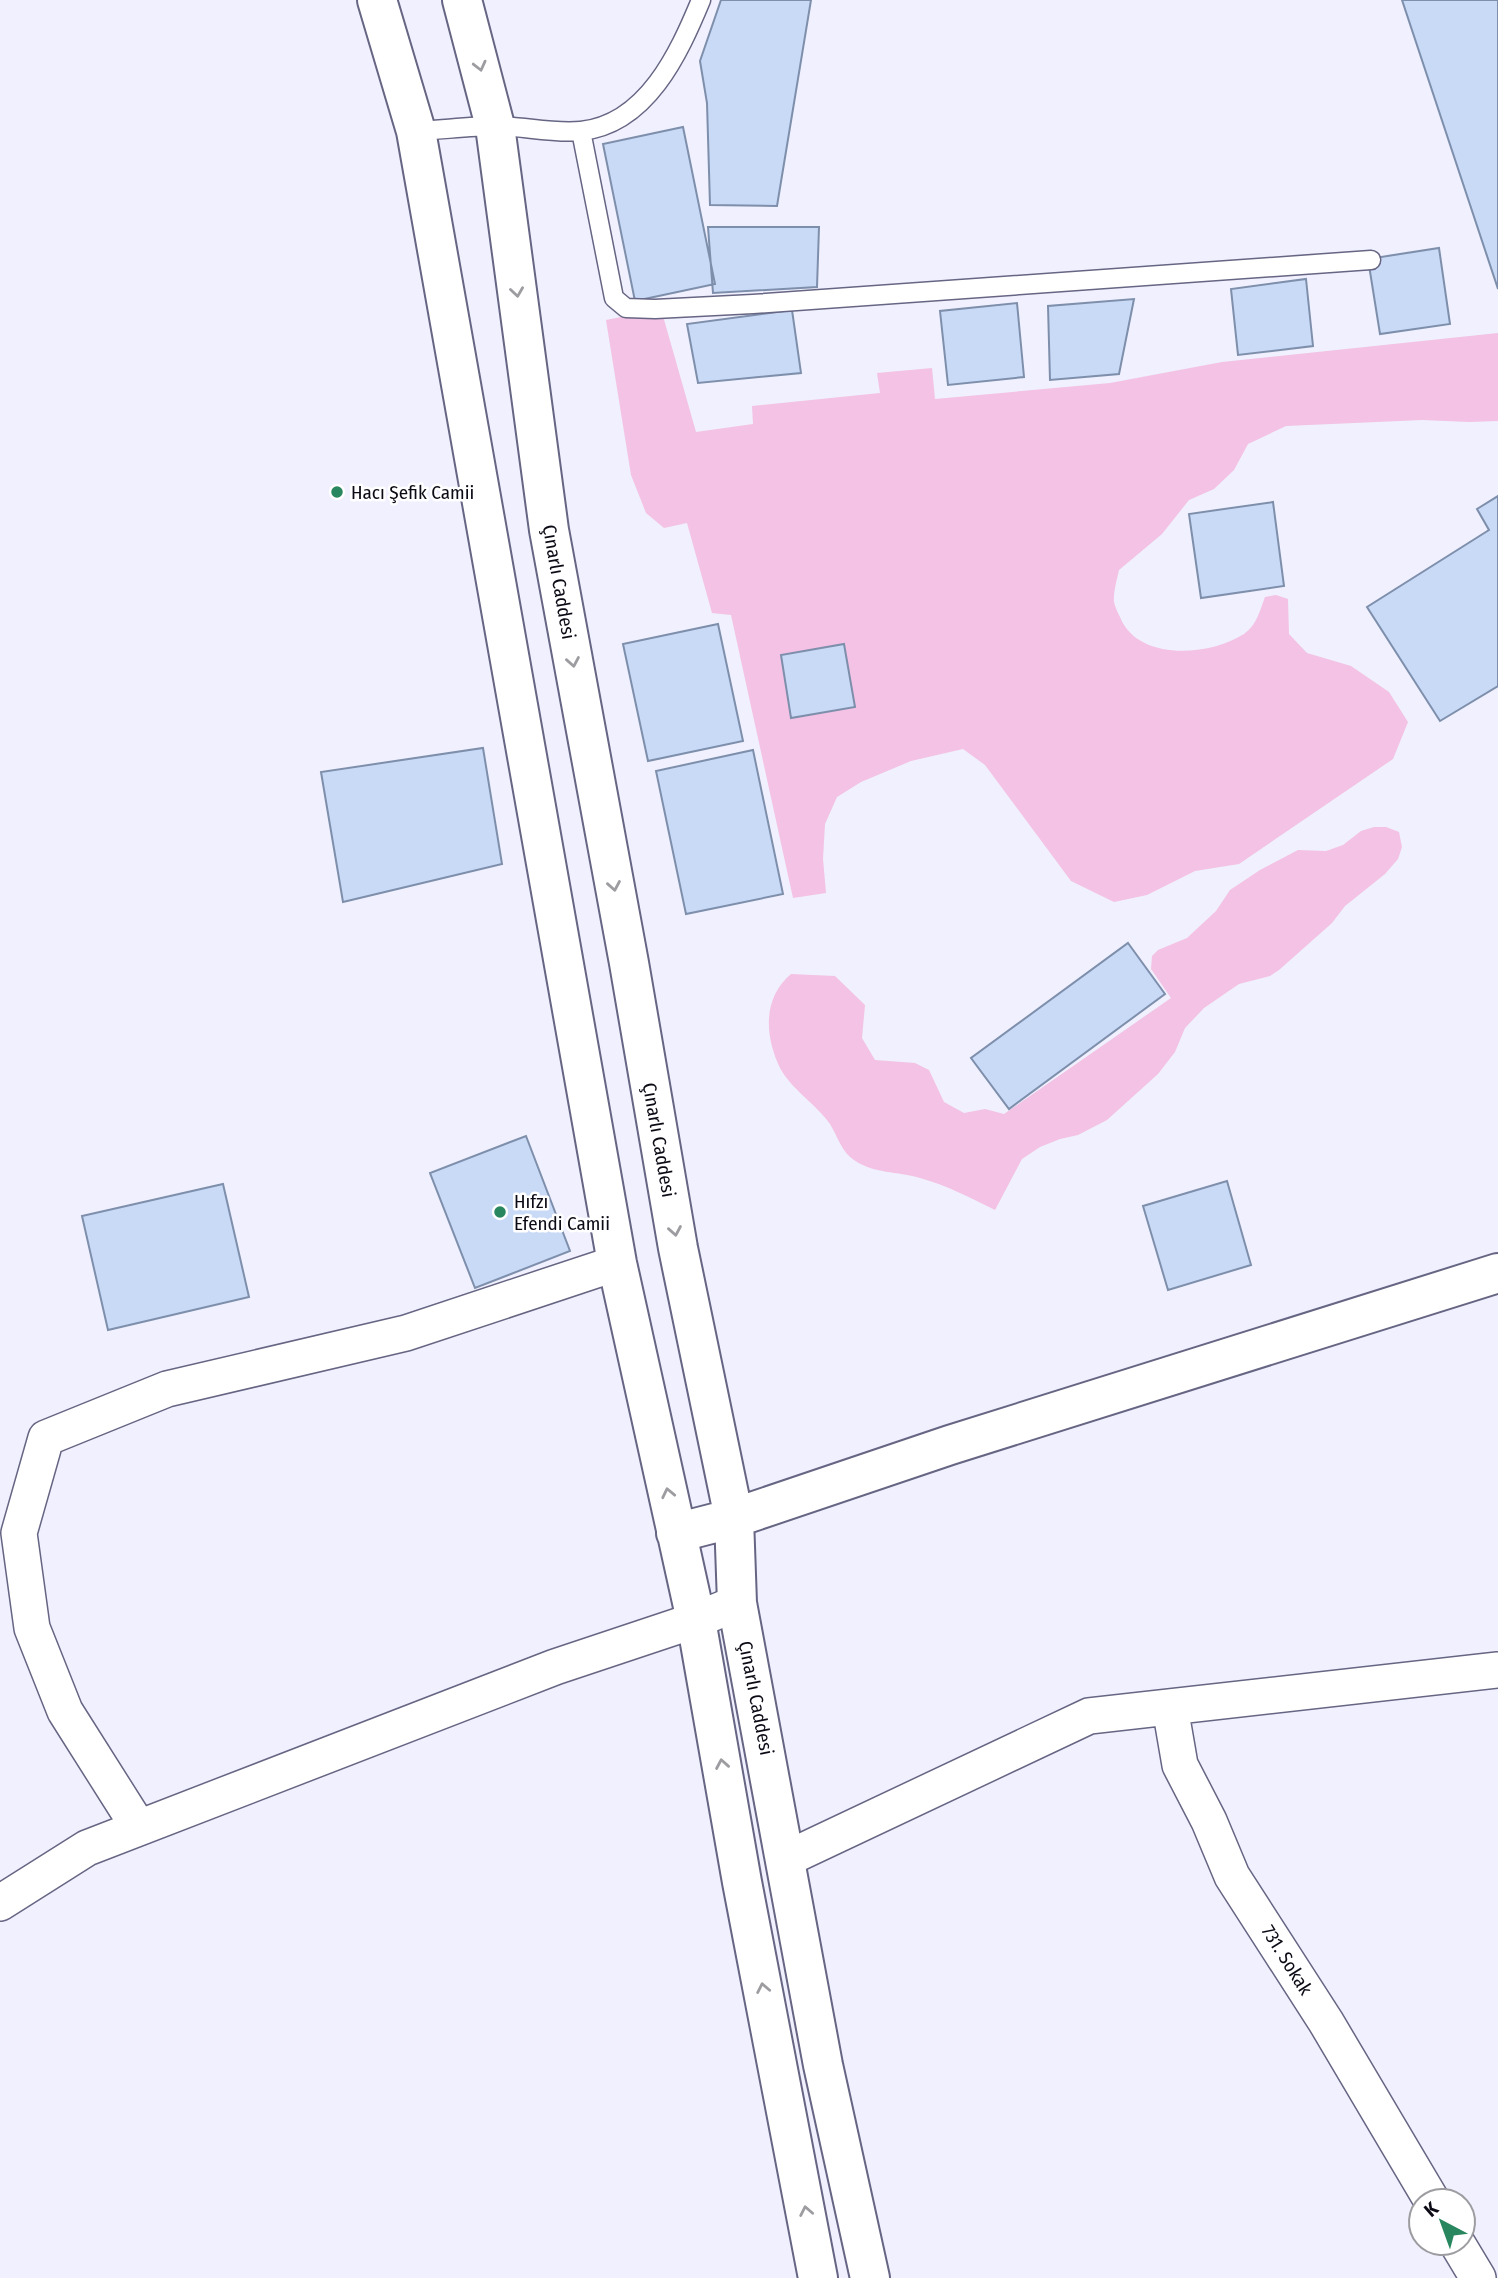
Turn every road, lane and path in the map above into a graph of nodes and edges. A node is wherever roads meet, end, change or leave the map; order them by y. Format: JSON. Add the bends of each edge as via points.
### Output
{"nodes":[{"id":1,"x":377,"y":0,"type":"edge"},
{"id":2,"x":462,"y":0,"type":"edge"},
{"id":3,"x":701,"y":0,"type":"edge"},
{"id":4,"x":495,"y":126,"type":"junction"},
{"id":5,"x":416,"y":131,"type":"junction"},
{"id":6,"x":581,"y":131,"type":"junction"},
{"id":7,"x":1371,"y":260,"type":"dead end"},
{"id":8,"x":617,"y":1263,"type":"junction"},
{"id":9,"x":1498,"y":1273,"type":"edge"},
{"id":10,"x":734,"y":1518,"type":"junction"},
{"id":11,"x":676,"y":1533,"type":"junction"},
{"id":12,"x":737,"y":1603,"type":"junction"},
{"id":13,"x":696,"y":1620,"type":"junction"},
{"id":14,"x":1498,"y":1670,"type":"edge"},
{"id":15,"x":1170,"y":1707,"type":"junction"},
{"id":16,"x":139,"y":1828,"type":"junction"},
{"id":17,"x":786,"y":1859,"type":"junction"},
{"id":18,"x":0,"y":1903,"type":"edge"},
{"id":19,"x":1424,"y":2187,"type":"edge"},
{"id":20,"x":1465,"y":2257,"type":"edge"},
{"id":21,"x":818,"y":2278,"type":"edge"},
{"id":22,"x":870,"y":2278,"type":"edge"},
{"id":23,"x":1478,"y":2278,"type":"edge"}],
"edges":[{"from":1,"to":5,"type":"street"},
{"from":2,"to":4,"type":"street","name":"Çınarlı Caddesi","one_way":true},
{"from":3,"to":6,"type":"lane","via":[[681,47],[653,89],[609,123]]},
{"from":4,"to":5,"type":"lane"},
{"from":4,"to":6,"type":"lane"},
{"from":4,"to":10,"type":"street","name":"Çınarlı Caddesi","one_way":true,"via":[[549,530],[678,1248]]},
{"from":5,"to":8,"type":"street"},
{"from":6,"to":7,"type":"lane","via":[[614,298],[625,308],[753,304]]},
{"from":11,"to":8,"type":"street","one_way":true},
{"from":8,"to":16,"type":"street","via":[[406,1333],[167,1389],[46,1438],[19,1533],[32,1628],[65,1711]]},
{"from":9,"to":10,"type":"street","via":[[950,1445]]},
{"from":10,"to":11,"type":"street"},
{"from":10,"to":12,"type":"street","name":"Çınarlı Caddesi"},
{"from":11,"to":13,"type":"street"},
{"from":12,"to":13,"type":"street"},
{"from":12,"to":17,"type":"street","name":"Çınarlı Caddesi"},
{"from":13,"to":16,"type":"street","via":[[555,1667]]},
{"from":21,"to":13,"type":"street","one_way":true},
{"from":14,"to":15,"type":"street"},
{"from":15,"to":17,"type":"street","via":[[1089,1716]]},
{"from":15,"to":19,"type":"street","name":"731. Sokak","via":[[1180,1765],[1232,1876],[1320,2012]]},
{"from":16,"to":18,"type":"street","via":[[87,1848]]},
{"from":17,"to":22,"type":"street","name":"Çınarlı Caddesi","via":[[823,2065]]},
{"from":20,"to":23,"type":"street"}]}
